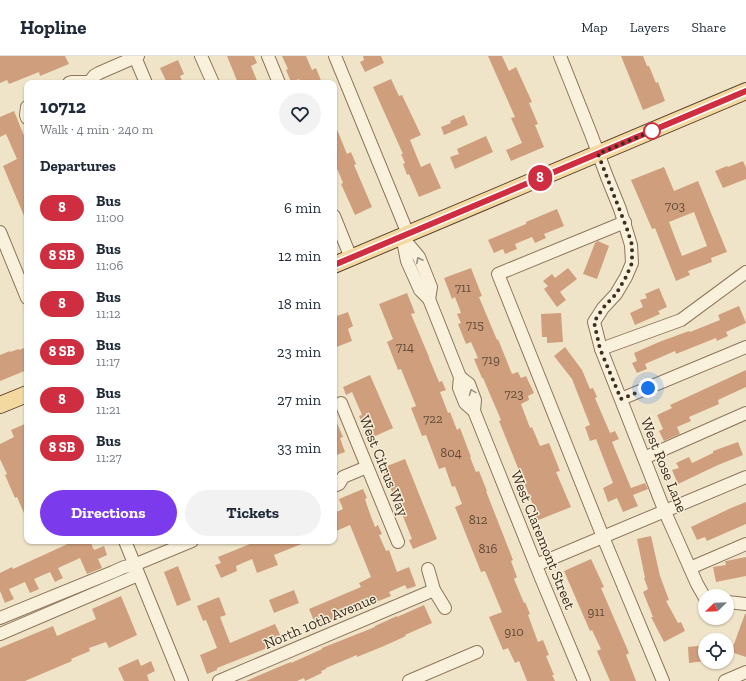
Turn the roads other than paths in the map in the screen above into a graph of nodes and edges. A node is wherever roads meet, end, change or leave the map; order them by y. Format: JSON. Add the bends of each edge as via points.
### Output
{"nodes":[{"id":1,"x":201,"y":56,"type":"edge"},
{"id":2,"x":268,"y":56,"type":"edge"},
{"id":3,"x":335,"y":56,"type":"edge"},
{"id":4,"x":560,"y":56,"type":"edge"},
{"id":5,"x":137,"y":57,"type":"edge"},
{"id":6,"x":91,"y":80,"type":"edge"},
{"id":7,"x":145,"y":80,"type":"edge"},
{"id":8,"x":212,"y":80,"type":"edge"},
{"id":9,"x":278,"y":80,"type":"edge"},
{"id":10,"x":746,"y":91,"type":"edge"},
{"id":11,"x":598,"y":154,"type":"junction"},
{"id":12,"x":625,"y":222,"type":"junction"},
{"id":13,"x":337,"y":223,"type":"edge"},
{"id":14,"x":0,"y":232,"type":"edge"},
{"id":15,"x":405,"y":235,"type":"junction"},
{"id":16,"x":351,"y":258,"type":"junction"},
{"id":17,"x":337,"y":264,"type":"edge"},
{"id":18,"x":746,"y":272,"type":"edge"},
{"id":19,"x":24,"y":291,"type":"edge"},
{"id":20,"x":746,"y":347,"type":"edge"},
{"id":21,"x":600,"y":349,"type":"junction"},
{"id":22,"x":24,"y":395,"type":"edge"},
{"id":23,"x":621,"y":399,"type":"junction"},
{"id":24,"x":341,"y":403,"type":"dead end"},
{"id":25,"x":0,"y":405,"type":"edge"},
{"id":26,"x":746,"y":413,"type":"edge"},
{"id":27,"x":644,"y":458,"type":"junction"},
{"id":28,"x":367,"y":466,"type":"junction"},
{"id":29,"x":339,"y":477,"type":"edge"},
{"id":30,"x":746,"y":477,"type":"edge"},
{"id":31,"x":665,"y":512,"type":"junction"},
{"id":32,"x":603,"y":537,"type":"junction"},
{"id":33,"x":398,"y":542,"type":"dead end"},
{"id":34,"x":126,"y":544,"type":"edge"},
{"id":35,"x":186,"y":544,"type":"edge"},
{"id":36,"x":746,"y":544,"type":"edge"},
{"id":37,"x":536,"y":565,"type":"junction"},
{"id":38,"x":690,"y":568,"type":"junction"},
{"id":39,"x":136,"y":570,"type":"junction"},
{"id":40,"x":428,"y":570,"type":"dead end"},
{"id":41,"x":700,"y":589,"type":"edge"},
{"id":42,"x":434,"y":590,"type":"junction"},
{"id":43,"x":734,"y":603,"type":"edge"},
{"id":44,"x":746,"y":604,"type":"edge"},
{"id":45,"x":445,"y":608,"type":"dead end"},
{"id":46,"x":0,"y":618,"type":"edge"},
{"id":47,"x":0,"y":634,"type":"edge"},
{"id":48,"x":477,"y":652,"type":"dead end"},
{"id":49,"x":746,"y":672,"type":"edge"},
{"id":50,"x":182,"y":681,"type":"edge"},
{"id":51,"x":219,"y":681,"type":"edge"},
{"id":52,"x":408,"y":681,"type":"edge"},
{"id":53,"x":584,"y":681,"type":"edge"},
{"id":54,"x":663,"y":681,"type":"edge"},
{"id":55,"x":725,"y":681,"type":"edge"}],
"edges":[{"from":1,"to":8,"type":"street"},
{"from":2,"to":9,"type":"street"},
{"from":3,"to":15,"type":"street","name":"West Claremont Street"},
{"from":4,"to":11,"type":"street","name":"West Rose Lane"},
{"from":5,"to":6,"type":"street","via":[[99,73]]},
{"from":5,"to":7,"type":"street"},
{"from":10,"to":11,"type":"main road"},
{"from":11,"to":12,"type":"street","name":"West Rose Lane"},
{"from":11,"to":15,"type":"main road"},
{"from":12,"to":21,"type":"street","name":"West Rose Lane","via":[[632,245],[632,263],[616,294],[594,322]]},
{"from":12,"to":32,"type":"street","via":[[498,274]]},
{"from":13,"to":16,"type":"street"},
{"from":14,"to":19,"type":"street"},
{"from":15,"to":16,"type":"main road"},
{"from":15,"to":37,"type":"street","name":"West Claremont Street","via":[[419,257],[422,281],[431,286],[429,299],[460,377],[459,388],[465,404],[474,411]]},
{"from":16,"to":17,"type":"main road"},
{"from":18,"to":21,"type":"street","via":[[681,320]]},
{"from":20,"to":23,"type":"street"},
{"from":21,"to":23,"type":"street","name":"West Rose Lane"},
{"from":22,"to":25,"type":"main road"},
{"from":23,"to":27,"type":"street","name":"West Rose Lane"},
{"from":24,"to":28,"type":"street","name":"West Citrus Way"},
{"from":26,"to":27,"type":"street"},
{"from":27,"to":31,"type":"street","name":"West Rose Lane"},
{"from":28,"to":29,"type":"street"},
{"from":28,"to":33,"type":"street","name":"West Citrus Way"},
{"from":30,"to":31,"type":"street"},
{"from":31,"to":32,"type":"street"},
{"from":31,"to":38,"type":"street","name":"West Rose Lane"},
{"from":32,"to":37,"type":"street"},
{"from":32,"to":54,"type":"street"},
{"from":34,"to":39,"type":"street"},
{"from":35,"to":39,"type":"street"},
{"from":36,"to":38,"type":"street"},
{"from":37,"to":53,"type":"street","name":"West Claremont Street"},
{"from":38,"to":41,"type":"street","name":"West Rose Lane"},
{"from":39,"to":46,"type":"street","via":[[118,570]]},
{"from":39,"to":47,"type":"street"},
{"from":39,"to":50,"type":"street"},
{"from":40,"to":42,"type":"street"},
{"from":42,"to":45,"type":"street"},
{"from":42,"to":51,"type":"street","name":"North 10th Avenue"},
{"from":43,"to":44,"type":"street"},
{"from":48,"to":52,"type":"street"},
{"from":49,"to":55,"type":"street"}]}
